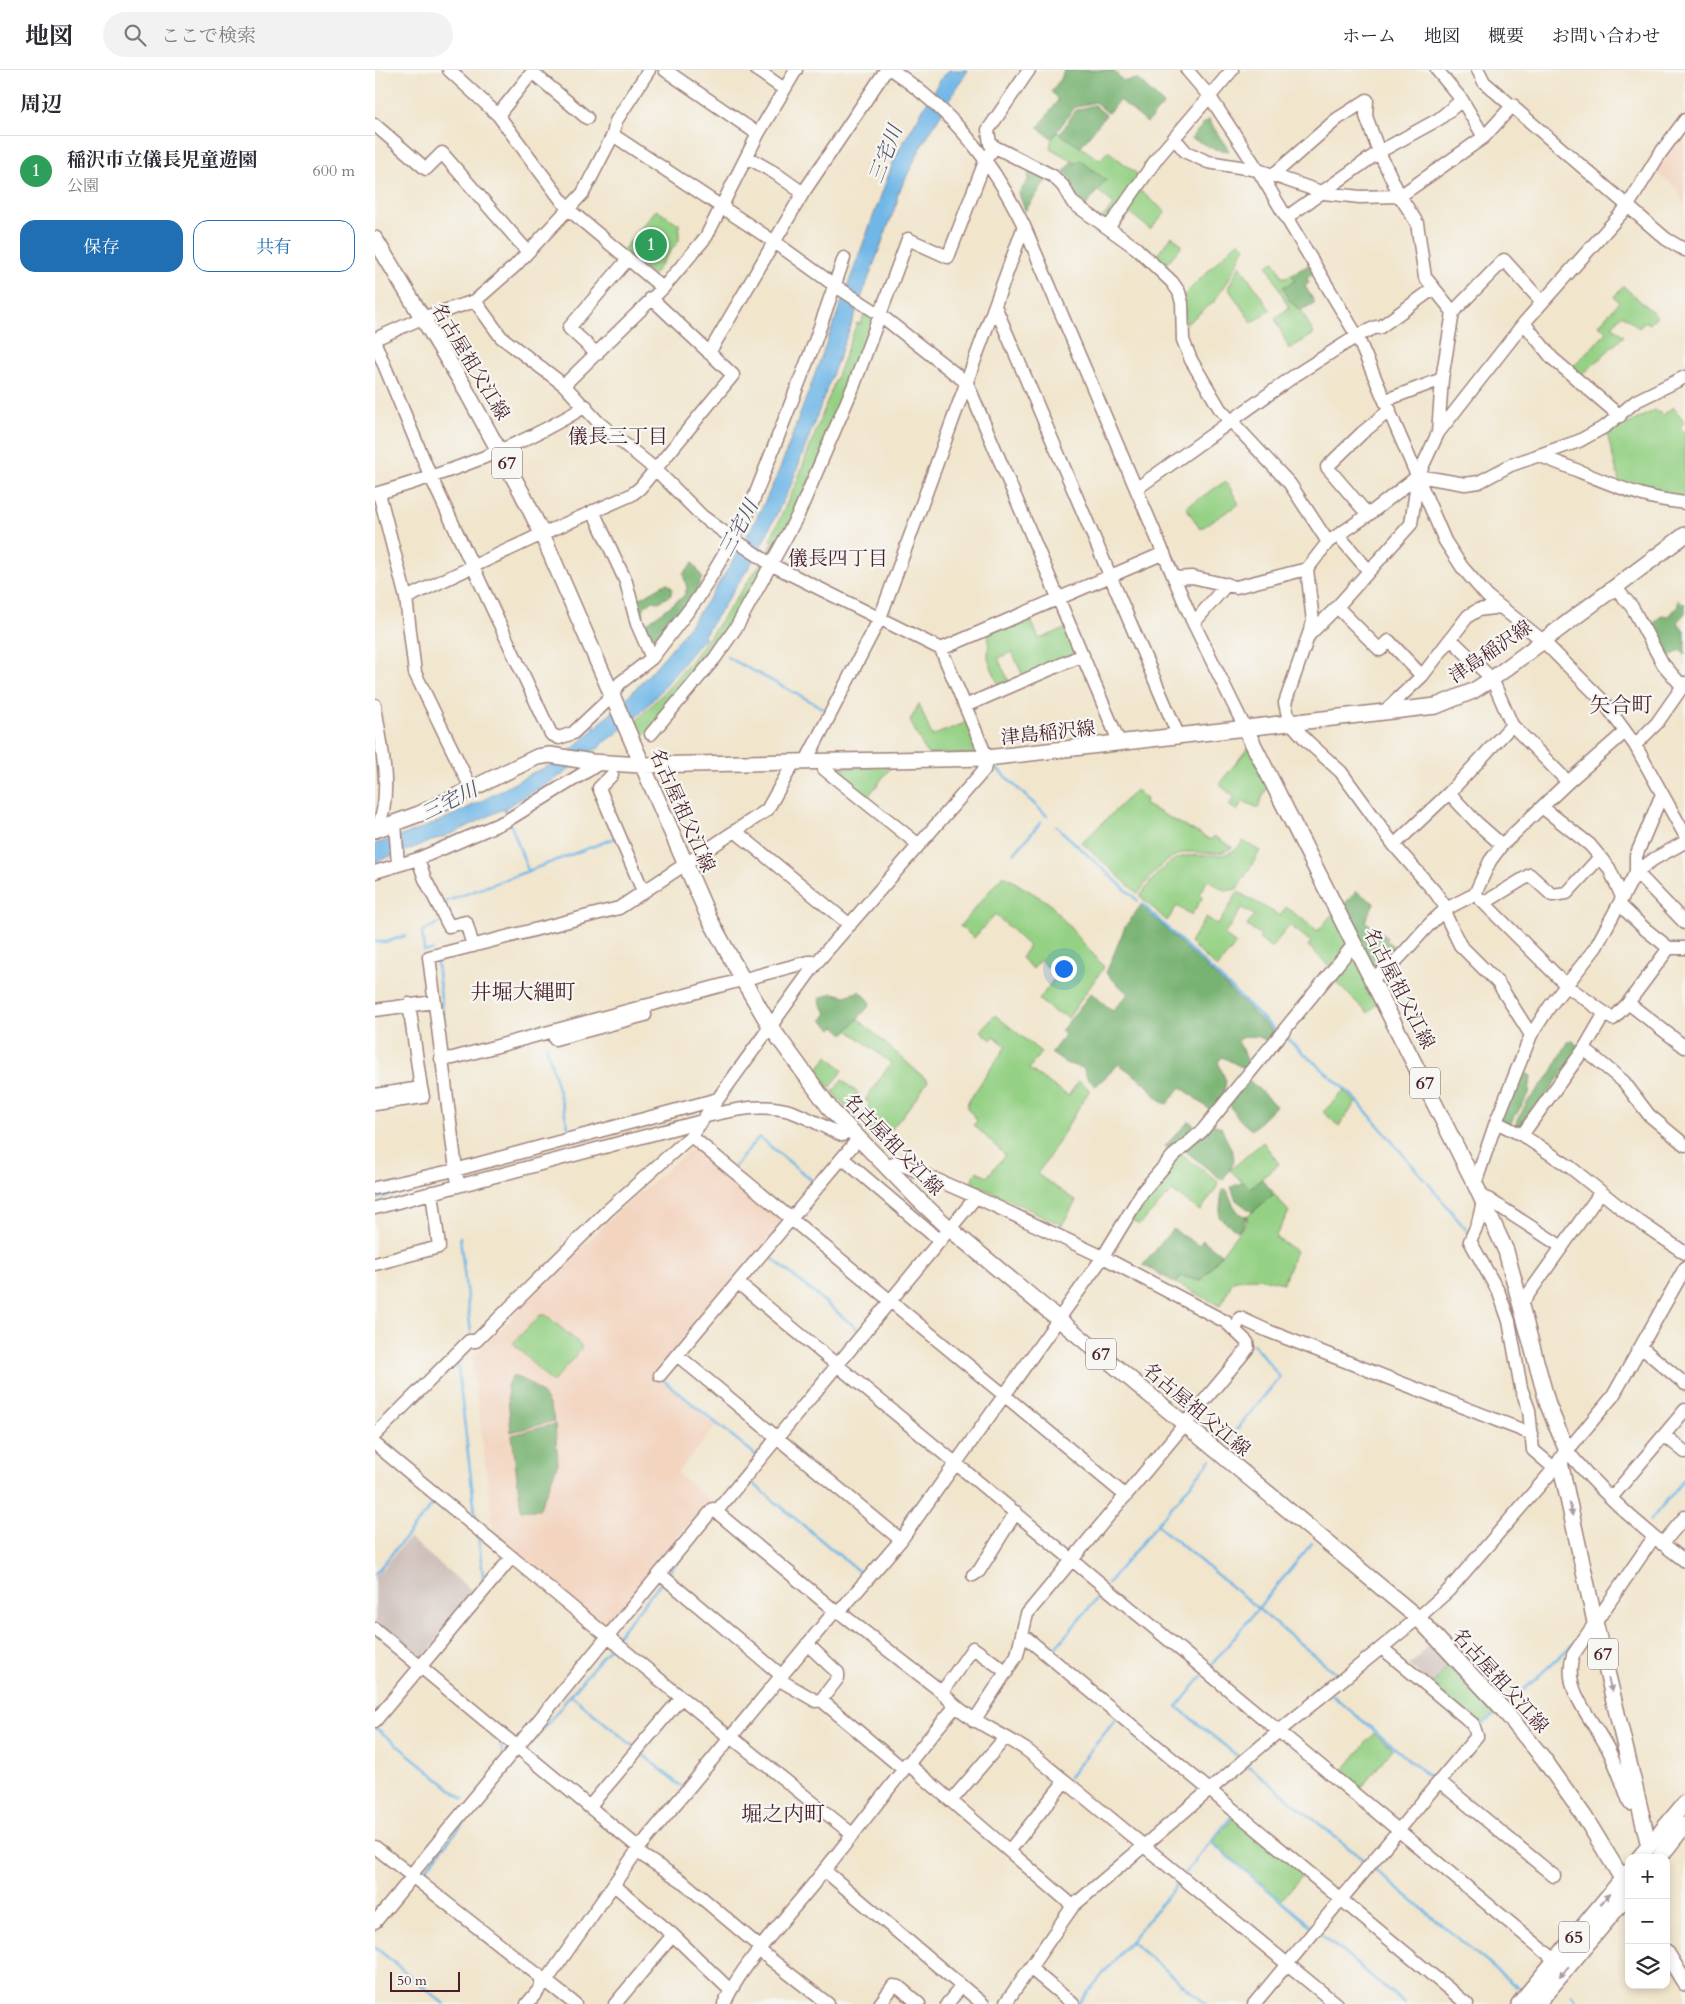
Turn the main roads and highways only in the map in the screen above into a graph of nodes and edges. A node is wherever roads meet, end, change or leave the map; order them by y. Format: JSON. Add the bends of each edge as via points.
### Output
{"nodes":[{"id":1,"x":375,"y":239,"type":"edge"},
{"id":2,"x":1685,"y":534,"type":"edge"},
{"id":3,"x":1246,"y":730,"type":"junction"},
{"id":4,"x":641,"y":765,"type":"junction"},
{"id":5,"x":376,"y":829,"type":"edge"},
{"id":6,"x":1685,"y":1803,"type":"edge"},
{"id":7,"x":1685,"y":1825,"type":"edge"},
{"id":8,"x":1649,"y":1854,"type":"edge"},
{"id":9,"x":1625,"y":1881,"type":"edge"},
{"id":10,"x":1625,"y":1886,"type":"edge"},
{"id":11,"x":1625,"y":1887,"type":"edge"},
{"id":12,"x":1670,"y":1959,"type":"edge"},
{"id":13,"x":1685,"y":1983,"type":"edge"},
{"id":14,"x":1519,"y":2004,"type":"edge"},
{"id":15,"x":1537,"y":2004,"type":"edge"}],
"edges":[{"from":1,"to":4,"type":"main road","name":"名古屋祖父江線","number":"67","via":[[501,452],[542,534]]},
{"from":2,"to":3,"type":"main road","name":"津島稲沢線","via":[[1473,691],[1436,706]]},
{"from":3,"to":4,"type":"main road","name":"津島稲沢線","via":[[987,758]]},
{"from":3,"to":8,"type":"main road","name":"名古屋祖父江線","number":"67","one_way":true,"via":[[1506,1251],[1548,1405]]},
{"from":4,"to":5,"type":"main road","name":"津島稲沢線","via":[[550,755],[537,757],[419,814]]},
{"from":4,"to":9,"type":"main road","name":"名古屋祖父江線","number":"67","via":[[709,918],[743,980],[770,1026],[809,1081],[854,1134],[950,1229],[1418,1618],[1501,1707],[1543,1758]]},
{"from":6,"to":8,"type":"main road"},
{"from":7,"to":8,"type":"main road"},
{"from":14,"to":10,"type":"main road","number":"65","one_way":true,"via":[[1555,1960]]},
{"from":11,"to":15,"type":"main road","number":"65","one_way":true},
{"from":12,"to":13,"type":"main road"}]}
